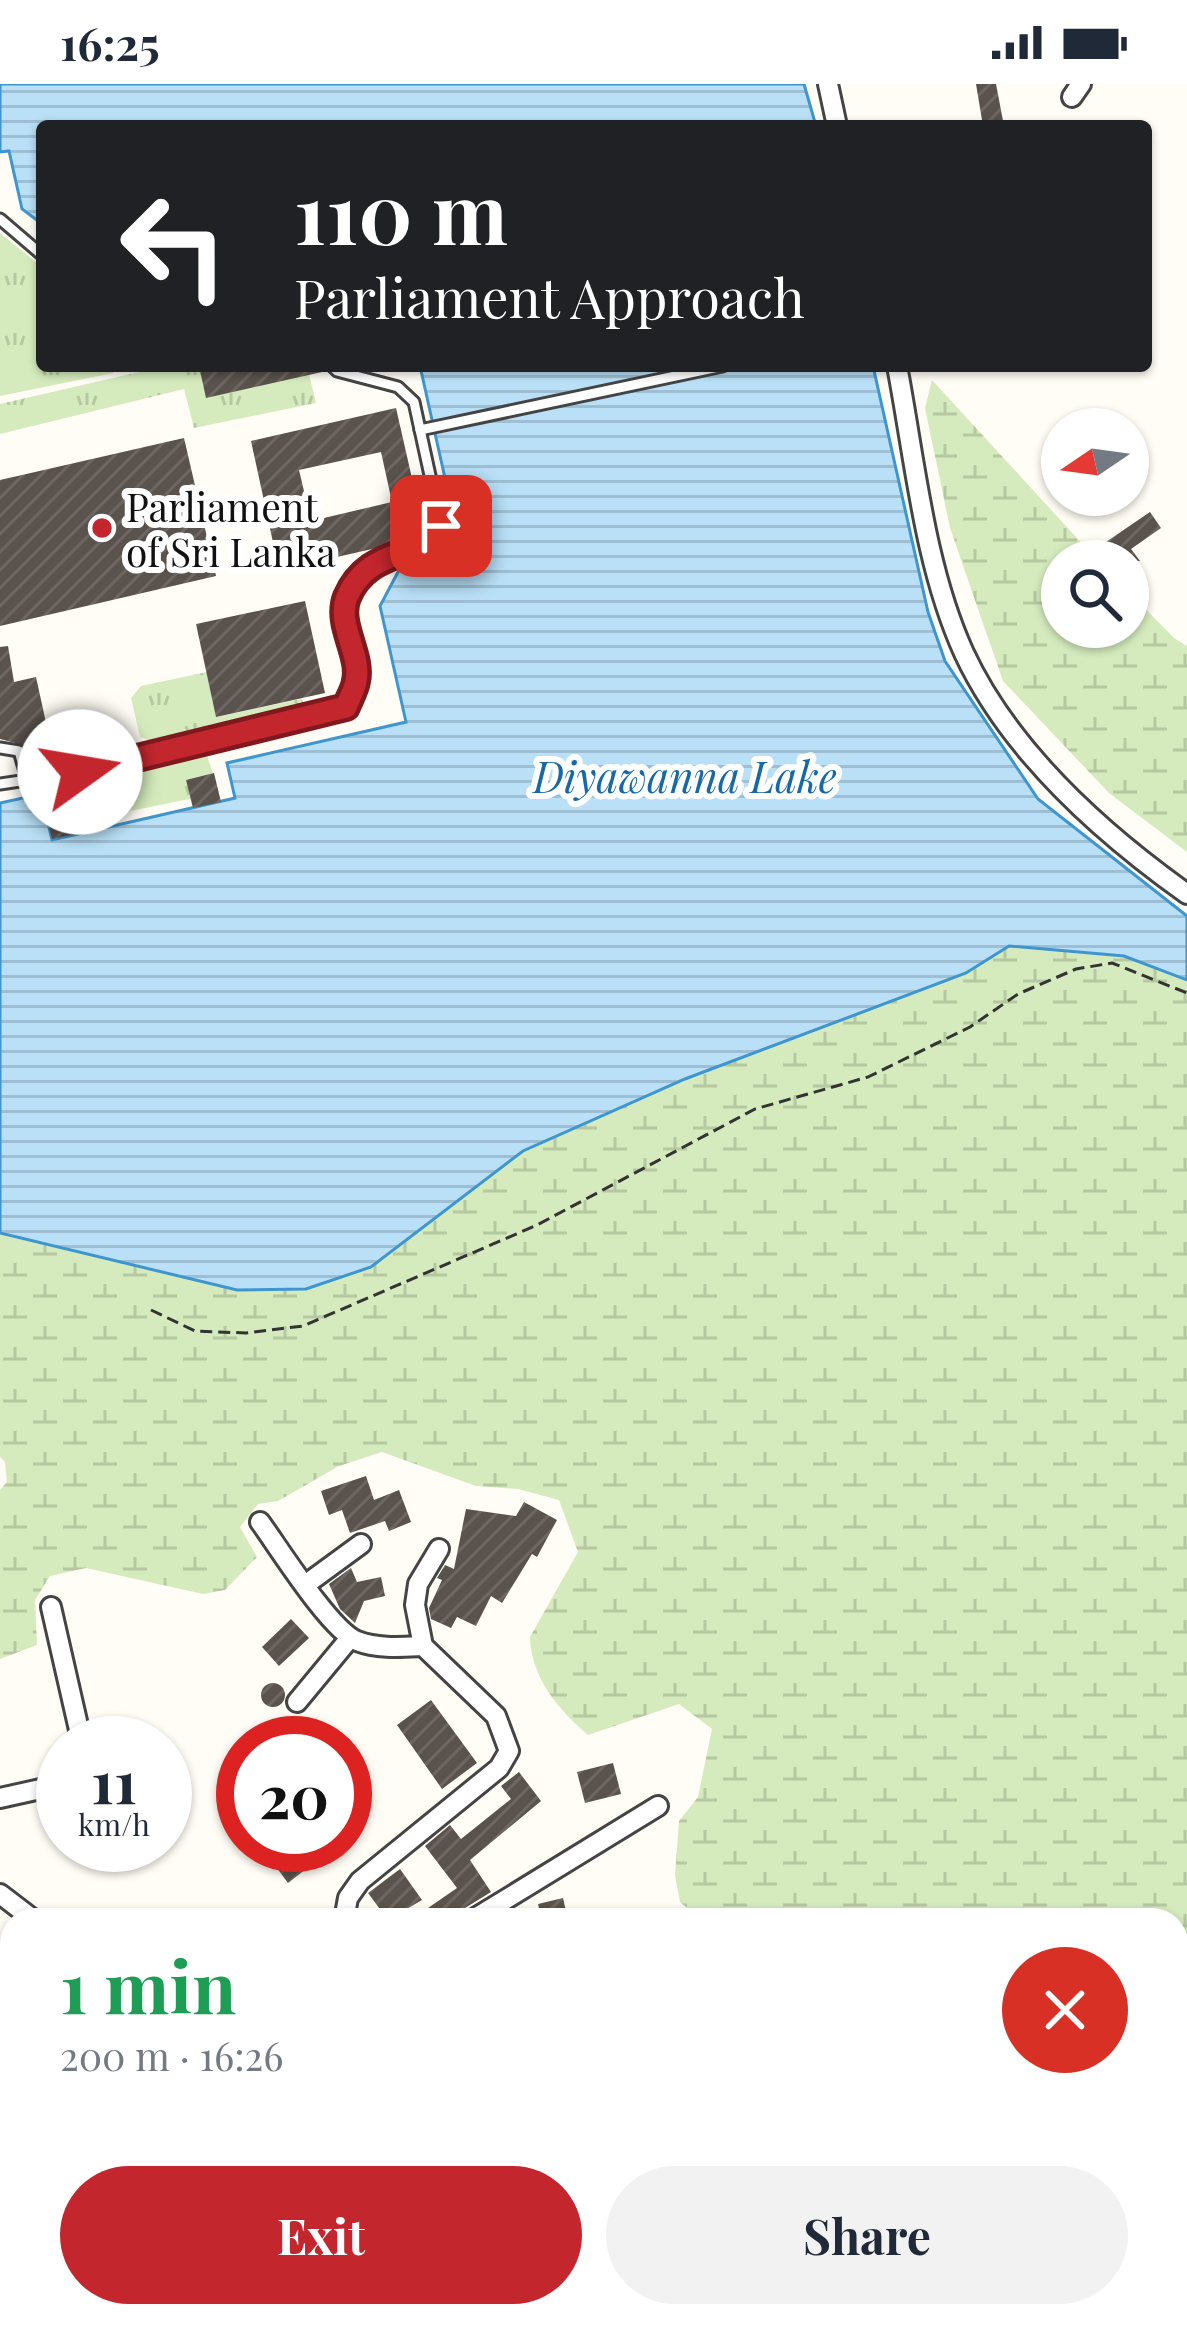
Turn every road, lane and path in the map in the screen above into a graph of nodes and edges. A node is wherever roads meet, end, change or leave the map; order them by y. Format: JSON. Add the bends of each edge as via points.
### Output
{"nodes":[{"id":1,"x":828,"y":84,"type":"edge"},
{"id":2,"x":836,"y":120,"type":"edge"},
{"id":3,"x":0,"y":219,"type":"edge"},
{"id":4,"x":36,"y":250,"type":"edge"},
{"id":5,"x":341,"y":372,"type":"edge"},
{"id":6,"x":695,"y":372,"type":"edge"},
{"id":7,"x":898,"y":372,"type":"edge"},
{"id":8,"x":425,"y":429,"type":"junction"},
{"id":9,"x":0,"y":748,"type":"edge"},
{"id":10,"x":27,"y":779,"type":"junction"},
{"id":11,"x":0,"y":784,"type":"edge"},
{"id":12,"x":1187,"y":894,"type":"edge"},
{"id":13,"x":1187,"y":993,"type":"edge"},
{"id":14,"x":151,"y":1310,"type":"dead end"},
{"id":15,"x":260,"y":1522,"type":"dead end"},
{"id":16,"x":361,"y":1544,"type":"dead end"},
{"id":17,"x":439,"y":1549,"type":"dead end"},
{"id":18,"x":305,"y":1585,"type":"junction"},
{"id":19,"x":51,"y":1607,"type":"dead end"},
{"id":20,"x":350,"y":1638,"type":"junction"},
{"id":21,"x":423,"y":1646,"type":"junction"},
{"id":22,"x":297,"y":1702,"type":"dead end"},
{"id":23,"x":76,"y":1716,"type":"edge"},
{"id":24,"x":36,"y":1790,"type":"edge"},
{"id":25,"x":0,"y":1798,"type":"edge"},
{"id":26,"x":658,"y":1806,"type":"dead end"},
{"id":27,"x":346,"y":1908,"type":"edge"},
{"id":28,"x":492,"y":1908,"type":"edge"}],
"edges":[{"from":1,"to":2,"type":"street"},
{"from":3,"to":4,"type":"lane"},
{"from":5,"to":8,"type":"lane","via":[[398,387]]},
{"from":6,"to":8,"type":"lane"},
{"from":7,"to":12,"type":"street","via":[[932,548],[963,651],[991,703],[1099,824]]},
{"from":8,"to":10,"type":"lane","via":[[441,526],[433,539],[365,570],[345,600],[358,677],[346,707]]},
{"from":9,"to":10,"type":"lane","via":[[19,751]]},
{"from":10,"to":11,"type":"lane"},
{"from":13,"to":14,"type":"path","via":[[1112,963],[1076,969],[868,1077],[755,1109],[537,1225],[303,1326],[195,1331]]},
{"from":15,"to":18,"type":"street"},
{"from":16,"to":18,"type":"street"},
{"from":17,"to":21,"type":"street","via":[[418,1584]]},
{"from":18,"to":20,"type":"street"},
{"from":19,"to":23,"type":"street"},
{"from":20,"to":21,"type":"street","via":[[374,1647]]},
{"from":20,"to":22,"type":"street"},
{"from":21,"to":27,"type":"street","via":[[496,1716],[509,1751],[499,1768],[360,1881]]},
{"from":24,"to":25,"type":"street"},
{"from":26,"to":28,"type":"street"}]}
